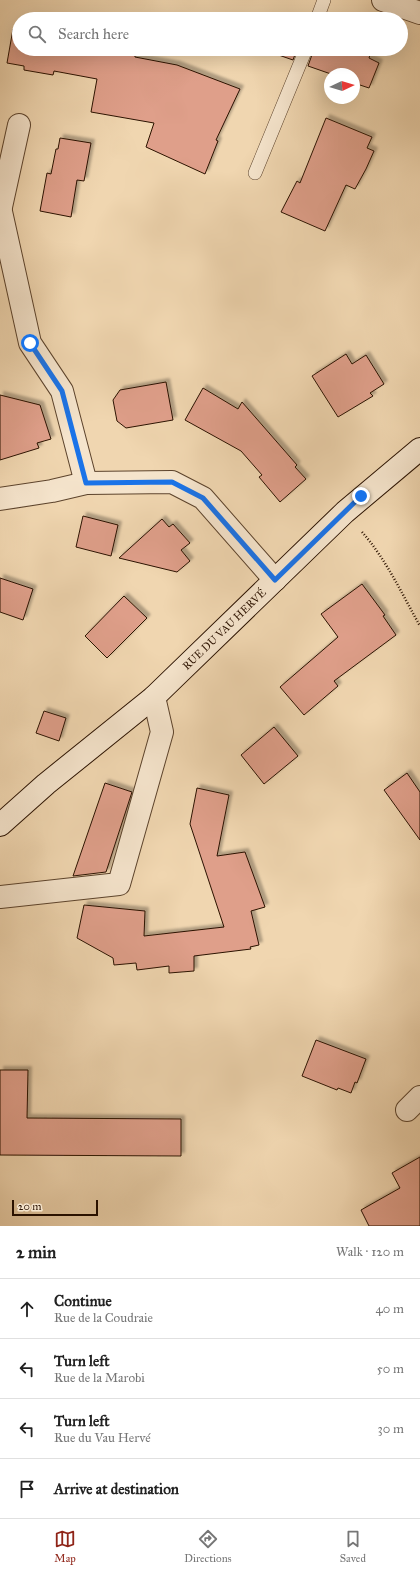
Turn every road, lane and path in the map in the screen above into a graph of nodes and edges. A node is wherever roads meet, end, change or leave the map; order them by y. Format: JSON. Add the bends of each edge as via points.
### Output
{"nodes":[{"id":1,"x":324,"y":0,"type":"edge"},
{"id":2,"x":383,"y":0,"type":"edge"},
{"id":3,"x":320,"y":12,"type":"edge"},
{"id":4,"x":420,"y":13,"type":"edge"},
{"id":5,"x":303,"y":56,"type":"edge"},
{"id":6,"x":19,"y":125,"type":"dead end"},
{"id":7,"x":255,"y":173,"type":"dead end"},
{"id":8,"x":0,"y":207,"type":"edge"},
{"id":9,"x":420,"y":449,"type":"edge"},
{"id":10,"x":86,"y":483,"type":"junction"},
{"id":11,"x":0,"y":499,"type":"edge"},
{"id":12,"x":344,"y":512,"type":"junction"},
{"id":13,"x":275,"y":580,"type":"junction"},
{"id":14,"x":420,"y":626,"type":"edge"},
{"id":15,"x":154,"y":697,"type":"junction"},
{"id":16,"x":0,"y":825,"type":"edge"},
{"id":17,"x":0,"y":897,"type":"edge"}],
"edges":[{"from":1,"to":3,"type":"lane"},
{"from":2,"to":4,"type":"street"},
{"from":5,"to":7,"type":"lane"},
{"from":6,"to":8,"type":"street"},
{"from":8,"to":10,"type":"street","via":[[30,343],[62,391]]},
{"from":9,"to":12,"type":"street","name":"RUE DU VAU HERVÉ"},
{"from":10,"to":11,"type":"street"},
{"from":10,"to":13,"type":"street","via":[[172,482],[203,498]]},
{"from":12,"to":13,"type":"street","name":"RUE DU VAU HERVÉ"},
{"from":12,"to":14,"type":"path","via":[[370,541]]},
{"from":13,"to":15,"type":"street","name":"RUE DU VAU HERVÉ"},
{"from":15,"to":16,"type":"street","name":"RUE DU VAU HERVÉ","via":[[52,779]]},
{"from":15,"to":17,"type":"street","via":[[162,732],[119,884]]}]}
